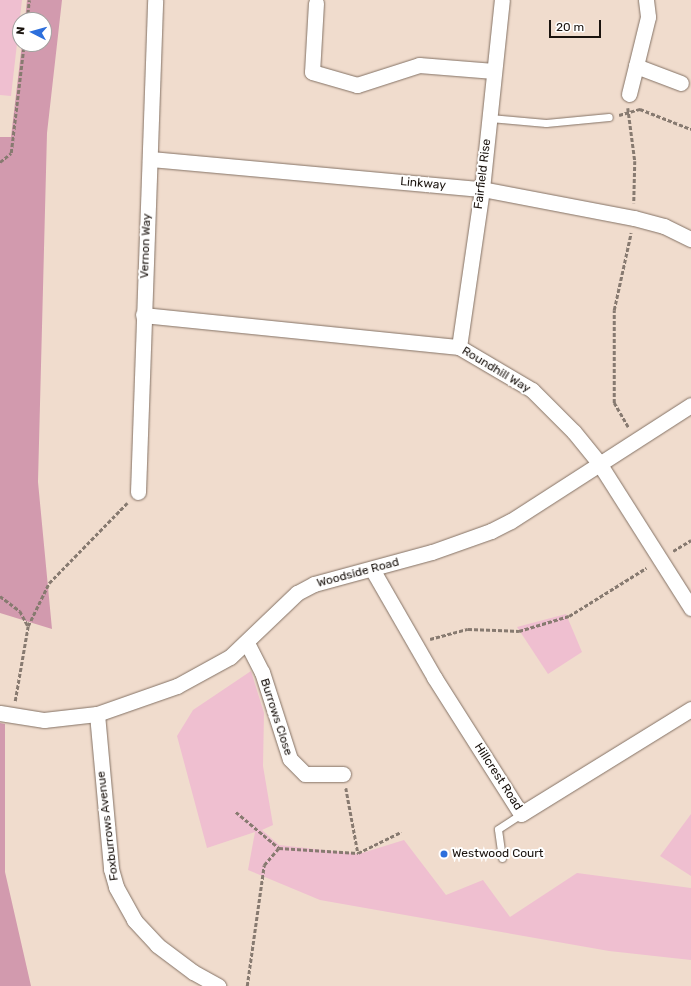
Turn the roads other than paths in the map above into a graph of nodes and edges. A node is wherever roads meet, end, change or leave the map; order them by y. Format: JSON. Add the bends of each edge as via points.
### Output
{"nodes":[{"id":1,"x":155,"y":0,"type":"edge"},
{"id":2,"x":502,"y":0,"type":"edge"},
{"id":3,"x":646,"y":0,"type":"edge"},
{"id":4,"x":316,"y":3,"type":"dead end"},
{"id":5,"x":636,"y":66,"type":"junction"},
{"id":6,"x":494,"y":71,"type":"junction"},
{"id":7,"x":681,"y":83,"type":"dead end"},
{"id":8,"x":629,"y":94,"type":"road end"},
{"id":9,"x":608,"y":116,"type":"road end"},
{"id":10,"x":490,"y":118,"type":"junction"},
{"id":11,"x":150,"y":160,"type":"junction"},
{"id":12,"x":482,"y":189,"type":"junction"},
{"id":13,"x":691,"y":239,"type":"edge"},
{"id":14,"x":144,"y":315,"type":"junction"},
{"id":15,"x":459,"y":347,"type":"junction"},
{"id":16,"x":691,"y":405,"type":"edge"},
{"id":17,"x":599,"y":463,"type":"junction"},
{"id":18,"x":138,"y":492,"type":"road end"},
{"id":19,"x":372,"y":569,"type":"junction"},
{"id":20,"x":691,"y":608,"type":"edge"},
{"id":21,"x":247,"y":643,"type":"junction"},
{"id":22,"x":691,"y":709,"type":"edge"},
{"id":23,"x":0,"y":713,"type":"edge"},
{"id":24,"x":97,"y":714,"type":"junction"},
{"id":25,"x":343,"y":774,"type":"road end"},
{"id":26,"x":521,"y":814,"type":"junction"},
{"id":27,"x":502,"y":858,"type":"dead end"},
{"id":28,"x":218,"y":986,"type":"edge"}],
"edges":[{"from":1,"to":11,"type":"street","name":"Vernon Way"},
{"from":2,"to":6,"type":"street","name":"Fairfield Rise"},
{"from":3,"to":5,"type":"street","via":[[648,17]]},
{"from":4,"to":6,"type":"street","via":[[312,72],[357,85],[419,66]]},
{"from":5,"to":7,"type":"street"},
{"from":5,"to":8,"type":"street"},
{"from":6,"to":10,"type":"street","name":"Fairfield Rise"},
{"from":9,"to":10,"type":"lane","via":[[546,123]]},
{"from":10,"to":12,"type":"street","name":"Fairfield Rise"},
{"from":11,"to":12,"type":"street","name":"Linkway"},
{"from":11,"to":14,"type":"street","name":"Vernon Way"},
{"from":12,"to":13,"type":"street","name":"Linkway","via":[[634,218],[664,226]]},
{"from":12,"to":15,"type":"street","name":"Fairfield Rise"},
{"from":14,"to":15,"type":"street","name":"Roundhill Way"},
{"from":14,"to":18,"type":"street","name":"Vernon Way"},
{"from":15,"to":17,"type":"street","name":"Roundhill Way","via":[[532,390],[574,432]]},
{"from":16,"to":17,"type":"street","name":"Woodside Road"},
{"from":17,"to":19,"type":"street","name":"Woodside Road","via":[[511,521],[491,531],[432,552]]},
{"from":17,"to":20,"type":"street","name":"Roundhill Way"},
{"from":19,"to":21,"type":"street","name":"Woodside Road","via":[[314,584],[297,593]]},
{"from":19,"to":26,"type":"street","name":"Hillcrest Road","via":[[414,643]]},
{"from":21,"to":24,"type":"street","name":"Woodside Road","via":[[214,668],[177,686]]},
{"from":21,"to":25,"type":"street","name":"Burrows Close","via":[[267,686],[290,759],[305,774]]},
{"from":22,"to":26,"type":"street","name":"Hillcrest Road"},
{"from":23,"to":24,"type":"street","name":"Woodside Road","via":[[44,720]]},
{"from":24,"to":28,"type":"street","name":"Foxburrows Avenue","via":[[110,861],[116,887],[134,920],[156,945],[193,972]]},
{"from":26,"to":27,"type":"lane","via":[[498,829]]}]}
